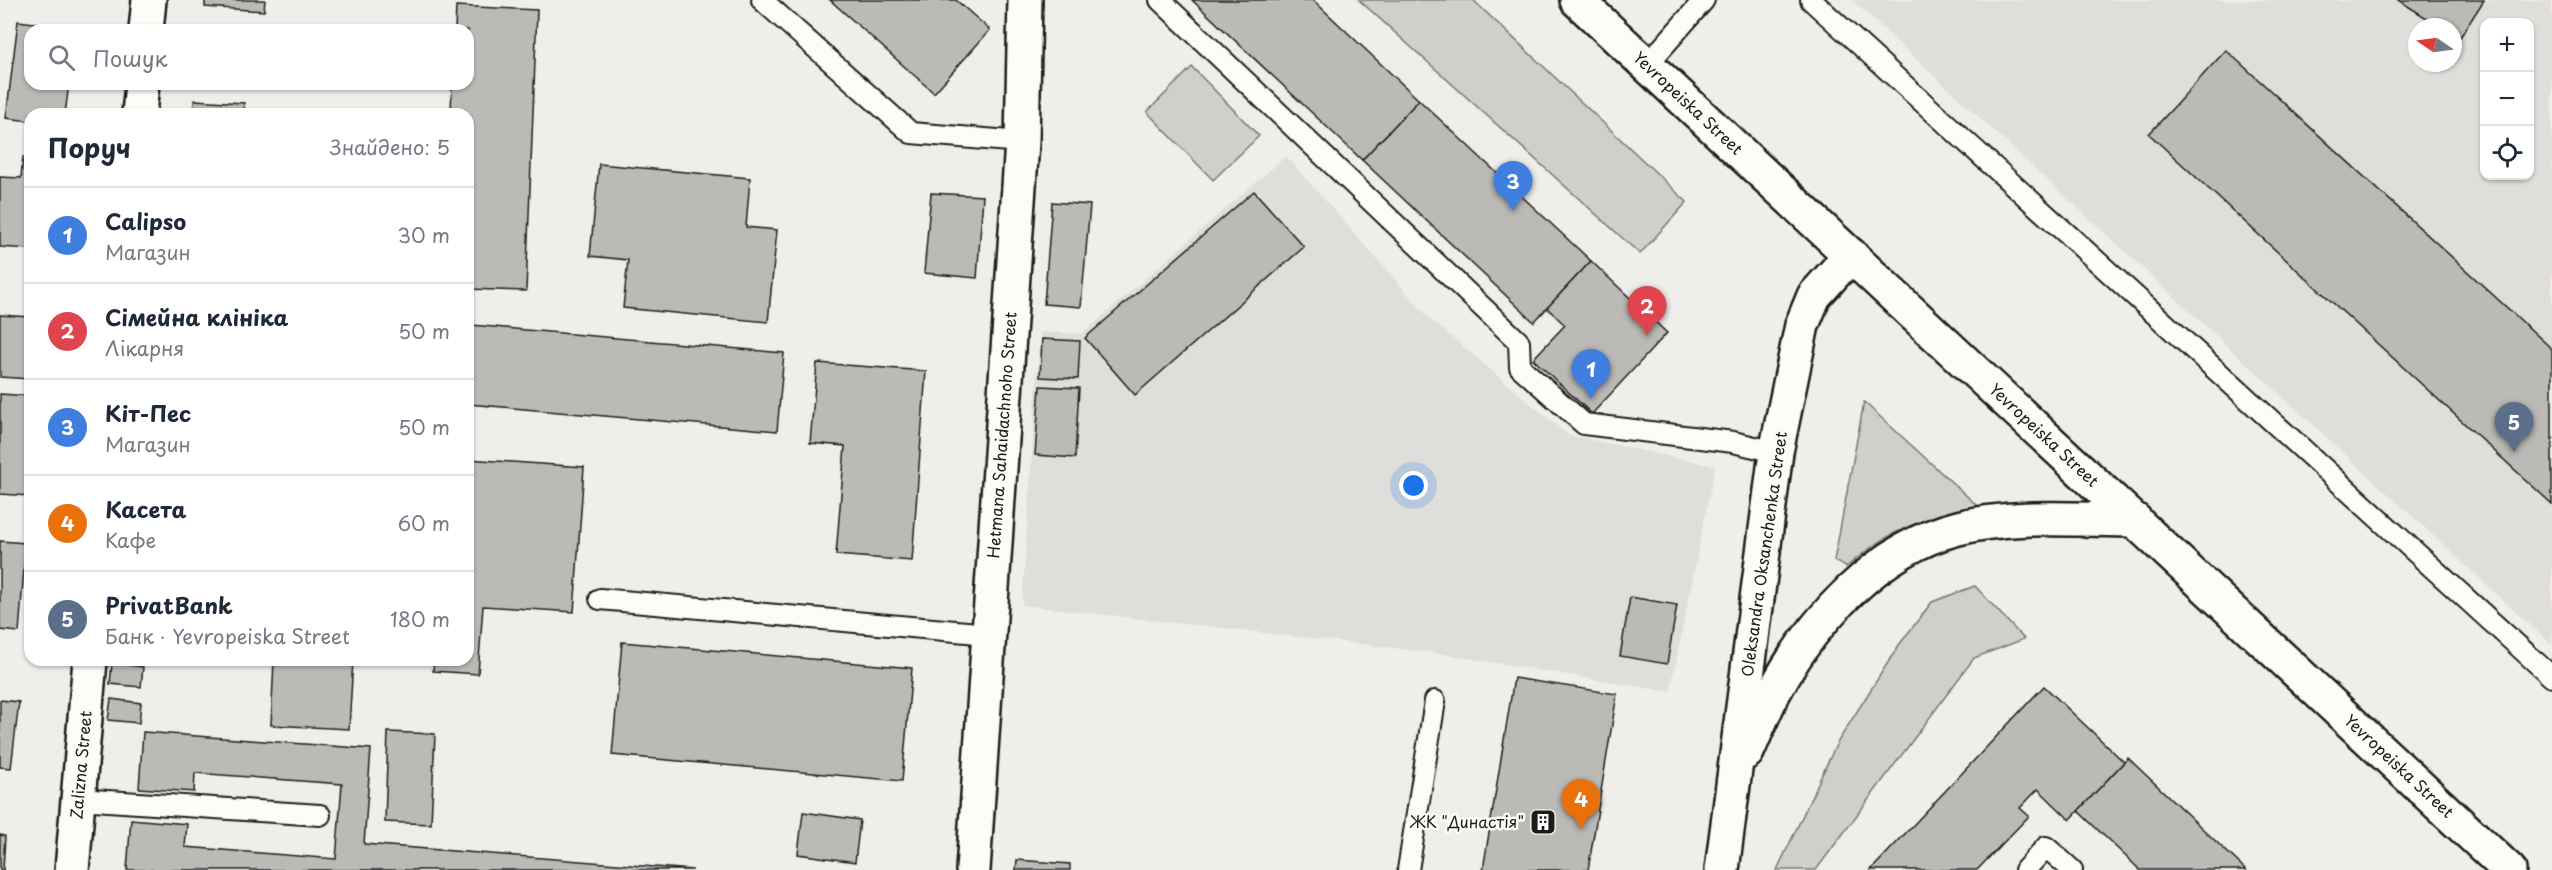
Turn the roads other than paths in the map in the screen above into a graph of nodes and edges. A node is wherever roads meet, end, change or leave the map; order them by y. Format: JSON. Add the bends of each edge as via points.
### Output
{"nodes":[{"id":1,"x":149,"y":0,"type":"edge"},
{"id":2,"x":762,"y":0,"type":"edge"},
{"id":3,"x":1025,"y":0,"type":"edge"},
{"id":4,"x":1160,"y":0,"type":"edge"},
{"id":5,"x":1577,"y":0,"type":"edge"},
{"id":6,"x":1704,"y":0,"type":"edge"},
{"id":7,"x":1811,"y":0,"type":"edge"},
{"id":8,"x":147,"y":24,"type":"edge"},
{"id":9,"x":1647,"y":65,"type":"junction"},
{"id":10,"x":141,"y":90,"type":"edge"},
{"id":11,"x":139,"y":108,"type":"edge"},
{"id":12,"x":1022,"y":142,"type":"junction"},
{"id":13,"x":1851,"y":255,"type":"junction"},
{"id":14,"x":1776,"y":452,"type":"junction"},
{"id":15,"x":2135,"y":520,"type":"junction"},
{"id":16,"x":600,"y":599,"type":"dead end"},
{"id":17,"x":989,"y":634,"type":"junction"},
{"id":18,"x":89,"y":666,"type":"edge"},
{"id":19,"x":2552,"y":677,"type":"edge"},
{"id":20,"x":1435,"y":701,"type":"dead end"},
{"id":21,"x":1733,"y":781,"type":"junction"},
{"id":22,"x":78,"y":799,"type":"junction"},
{"id":23,"x":320,"y":815,"type":"dead end"},
{"id":24,"x":72,"y":870,"type":"edge"},
{"id":25,"x":973,"y":870,"type":"edge"},
{"id":26,"x":1408,"y":870,"type":"edge"},
{"id":27,"x":1722,"y":870,"type":"edge"},
{"id":28,"x":2025,"y":870,"type":"edge"},
{"id":29,"x":2072,"y":870,"type":"edge"},
{"id":30,"x":2509,"y":870,"type":"edge"}],
"edges":[{"from":1,"to":8,"type":"main road"},
{"from":2,"to":12,"type":"lane","via":[[911,133]]},
{"from":3,"to":12,"type":"main road","name":"Hetmana Sahaidachnoho Street"},
{"from":4,"to":14,"type":"lane","via":[[1519,342],[1520,367],[1584,424],[1733,442]]},
{"from":5,"to":9,"type":"main road","name":"Yevropeiska Street"},
{"from":6,"to":9,"type":"lane"},
{"from":7,"to":19,"type":"lane"},
{"from":9,"to":13,"type":"main road","name":"Yevropeiska Street"},
{"from":10,"to":11,"type":"main road"},
{"from":12,"to":17,"type":"main road","name":"Hetmana Sahaidachnoho Street"},
{"from":13,"to":14,"type":"main road","name":"Oleksandra Oksanchenka Street","via":[[1814,296],[1802,325]]},
{"from":13,"to":15,"type":"main road","name":"Yevropeiska Street"},
{"from":14,"to":21,"type":"main road","name":"Oleksandra Oksanchenka Street"},
{"from":15,"to":21,"type":"main road","via":[[2036,520],[1958,528],[1927,538],[1887,561],[1839,602],[1794,660],[1775,690]]},
{"from":15,"to":30,"type":"main road","name":"Yevropeiska Street"},
{"from":16,"to":17,"type":"lane"},
{"from":17,"to":25,"type":"main road","name":"Hetmana Sahaidachnoho Street"},
{"from":18,"to":22,"type":"main road","name":"Zalizna Street"},
{"from":20,"to":26,"type":"lane"},
{"from":21,"to":27,"type":"main road","name":"Oleksandra Oksanchenka Street"},
{"from":22,"to":23,"type":"lane"},
{"from":22,"to":24,"type":"main road","name":"Zalizna Street"},
{"from":28,"to":29,"type":"lane","via":[[2046,847]]}]}
